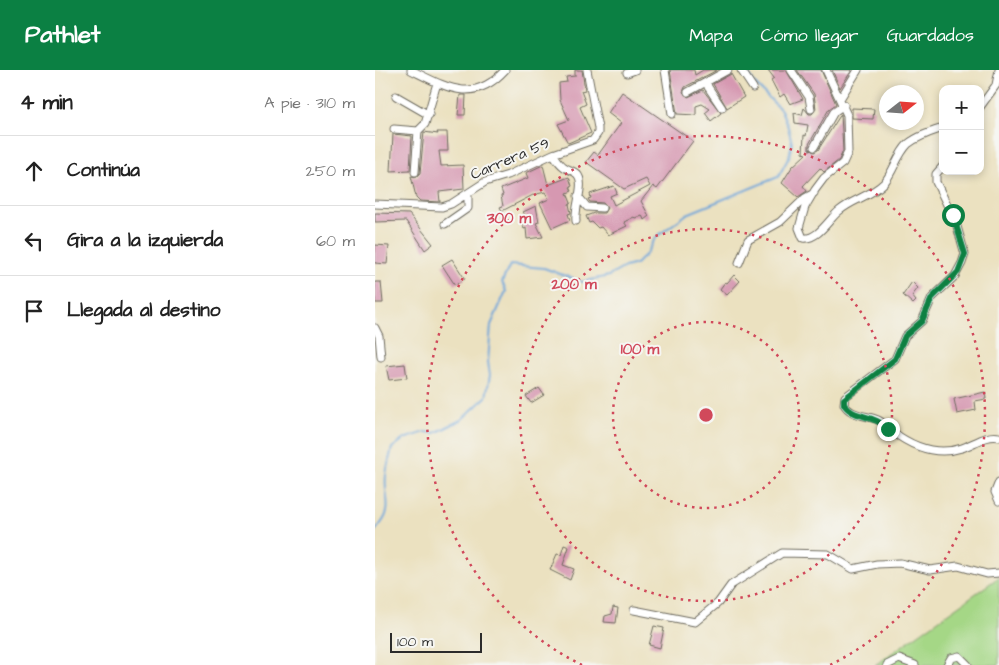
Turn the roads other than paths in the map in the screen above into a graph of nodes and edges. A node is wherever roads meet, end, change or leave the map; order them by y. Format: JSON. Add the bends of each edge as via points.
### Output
{"nodes":[{"id":1,"x":411,"y":70,"type":"edge"},
{"id":2,"x":505,"y":70,"type":"edge"},
{"id":3,"x":587,"y":70,"type":"edge"},
{"id":4,"x":635,"y":70,"type":"edge"},
{"id":5,"x":665,"y":70,"type":"edge"},
{"id":6,"x":728,"y":70,"type":"edge"},
{"id":7,"x":741,"y":70,"type":"edge"},
{"id":8,"x":791,"y":70,"type":"edge"},
{"id":9,"x":826,"y":70,"type":"edge"},
{"id":10,"x":858,"y":70,"type":"edge"},
{"id":11,"x":999,"y":70,"type":"edge"},
{"id":12,"x":627,"y":73,"type":"dead end"},
{"id":13,"x":707,"y":82,"type":"junction"},
{"id":14,"x":437,"y":83,"type":"junction"},
{"id":15,"x":753,"y":88,"type":"dead end"},
{"id":16,"x":688,"y":92,"type":"dead end"},
{"id":17,"x":396,"y":96,"type":"dead end"},
{"id":18,"x":842,"y":102,"type":"junction"},
{"id":19,"x":984,"y":102,"type":"edge"},
{"id":20,"x":722,"y":108,"type":"dead end"},
{"id":21,"x":811,"y":109,"type":"dead end"},
{"id":22,"x":672,"y":114,"type":"dead end"},
{"id":23,"x":429,"y":115,"type":"junction"},
{"id":24,"x":394,"y":129,"type":"dead end"},
{"id":25,"x":939,"y":130,"type":"edge"},
{"id":26,"x":418,"y":131,"type":"junction"},
{"id":27,"x":815,"y":148,"type":"dead end"},
{"id":28,"x":553,"y":154,"type":"junction"},
{"id":29,"x":939,"y":171,"type":"edge"},
{"id":30,"x":415,"y":172,"type":"dead end"},
{"id":31,"x":468,"y":193,"type":"junction"},
{"id":32,"x":814,"y":193,"type":"junction"},
{"id":33,"x":578,"y":196,"type":"junction"},
{"id":34,"x":375,"y":204,"type":"edge"},
{"id":35,"x":602,"y":208,"type":"dead end"},
{"id":36,"x":576,"y":221,"type":"dead end"},
{"id":37,"x":445,"y":224,"type":"dead end"},
{"id":38,"x":739,"y":263,"type":"dead end"},
{"id":39,"x":375,"y":328,"type":"edge"},
{"id":40,"x":381,"y":357,"type":"dead end"},
{"id":41,"x":999,"y":436,"type":"edge"},
{"id":42,"x":999,"y":482,"type":"edge"},
{"id":43,"x":999,"y":501,"type":"edge"},
{"id":44,"x":999,"y":573,"type":"edge"},
{"id":45,"x":634,"y":610,"type":"dead end"},
{"id":46,"x":887,"y":665,"type":"edge"},
{"id":47,"x":915,"y":665,"type":"edge"},
{"id":48,"x":947,"y":665,"type":"edge"},
{"id":49,"x":967,"y":665,"type":"edge"}],
"edges":[{"from":1,"to":14,"type":"street"},
{"from":2,"to":14,"type":"street","via":[[497,79],[470,91],[462,92]]},
{"from":3,"to":28,"type":"street","name":"Carrera 59","via":[[598,128],[596,137]]},
{"from":4,"to":12,"type":"street"},
{"from":5,"to":22,"type":"street"},
{"from":6,"to":13,"type":"street"},
{"from":7,"to":15,"type":"street"},
{"from":8,"to":21,"type":"street","via":[[809,97]]},
{"from":9,"to":18,"type":"street"},
{"from":10,"to":18,"type":"street"},
{"from":11,"to":19,"type":"street","via":[[996,85]]},
{"from":13,"to":16,"type":"street"},
{"from":13,"to":20,"type":"street"},
{"from":14,"to":23,"type":"street"},
{"from":17,"to":23,"type":"street"},
{"from":18,"to":27,"type":"street"},
{"from":18,"to":32,"type":"street","via":[[849,128],[848,152],[843,163],[824,178]]},
{"from":23,"to":26,"type":"street"},
{"from":24,"to":26,"type":"street"},
{"from":25,"to":32,"type":"street","via":[[912,141],[881,185],[845,206],[820,230],[805,238],[799,225]]},
{"from":26,"to":30,"type":"street"},
{"from":28,"to":31,"type":"street","name":"Carrera 59","via":[[509,175],[485,182]]},
{"from":28,"to":33,"type":"street","via":[[562,166],[579,176]]},
{"from":29,"to":41,"type":"street","via":[[936,182],[956,223],[965,254],[963,263],[955,276],[932,298],[922,321],[905,336],[895,359],[845,397],[844,404],[857,414],[881,421],[894,434],[927,450],[952,451]]},
{"from":31,"to":34,"type":"street","name":"Carrera 59","via":[[442,207]]},
{"from":31,"to":37,"type":"street","via":[[468,208]]},
{"from":32,"to":38,"type":"street","via":[[780,222],[748,240]]},
{"from":33,"to":35,"type":"street","via":[[587,207]]},
{"from":33,"to":36,"type":"street"},
{"from":39,"to":40,"type":"street"},
{"from":42,"to":43,"type":"street","via":[[995,492]]},
{"from":44,"to":45,"type":"street","via":[[987,574],[958,566],[930,570],[900,563],[853,569],[828,554],[782,553],[731,585],[718,602],[695,622]]},
{"from":46,"to":47,"type":"street","via":[[899,659]]},
{"from":48,"to":49,"type":"street","via":[[951,658],[959,656]]}]}
